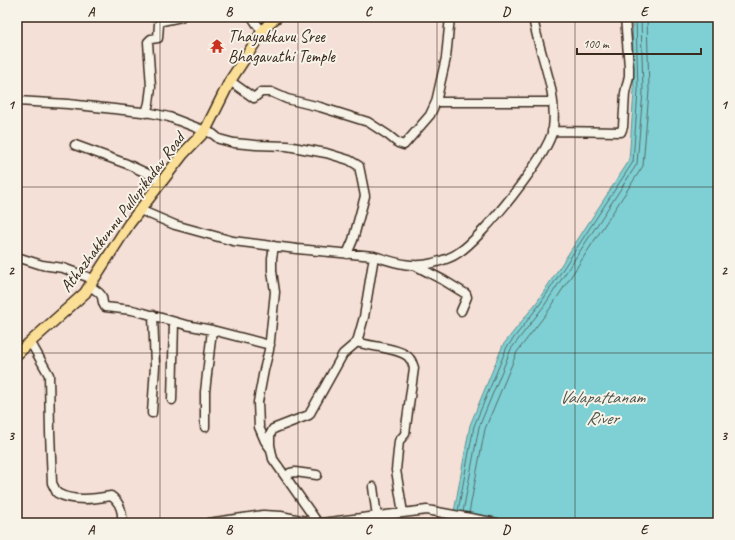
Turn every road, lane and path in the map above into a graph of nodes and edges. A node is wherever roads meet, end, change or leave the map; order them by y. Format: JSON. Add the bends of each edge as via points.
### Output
{"nodes":[{"id":1,"x":182,"y":17,"type":"edge"},
{"id":2,"x":252,"y":17,"type":"edge"},
{"id":3,"x":277,"y":17,"type":"edge"},
{"id":4,"x":450,"y":17,"type":"edge"},
{"id":5,"x":533,"y":17,"type":"edge"},
{"id":6,"x":625,"y":17,"type":"edge"},
{"id":7,"x":262,"y":32,"type":"junction"},
{"id":8,"x":230,"y":81,"type":"junction"},
{"id":9,"x":17,"y":101,"type":"edge"},
{"id":10,"x":436,"y":102,"type":"junction"},
{"id":11,"x":553,"y":102,"type":"junction"},
{"id":12,"x":146,"y":113,"type":"junction"},
{"id":13,"x":205,"y":131,"type":"junction"},
{"id":14,"x":552,"y":131,"type":"junction"},
{"id":15,"x":75,"y":145,"type":"dead end"},
{"id":16,"x":162,"y":181,"type":"junction"},
{"id":17,"x":140,"y":210,"type":"junction"},
{"id":18,"x":274,"y":246,"type":"junction"},
{"id":19,"x":347,"y":254,"type":"junction"},
{"id":20,"x":374,"y":256,"type":"junction"},
{"id":21,"x":17,"y":257,"type":"edge"},
{"id":22,"x":416,"y":266,"type":"junction"},
{"id":23,"x":91,"y":283,"type":"junction"},
{"id":24,"x":461,"y":311,"type":"dead end"},
{"id":25,"x":153,"y":315,"type":"junction"},
{"id":26,"x":174,"y":322,"type":"junction"},
{"id":27,"x":212,"y":330,"type":"junction"},
{"id":28,"x":357,"y":342,"type":"junction"},
{"id":29,"x":31,"y":343,"type":"junction"},
{"id":30,"x":270,"y":345,"type":"junction"},
{"id":31,"x":17,"y":354,"type":"edge"},
{"id":32,"x":172,"y":400,"type":"dead end"},
{"id":33,"x":152,"y":413,"type":"dead end"},
{"id":34,"x":205,"y":427,"type":"dead end"},
{"id":35,"x":271,"y":450,"type":"junction"},
{"id":36,"x":317,"y":475,"type":"dead end"},
{"id":37,"x":287,"y":479,"type":"junction"},
{"id":38,"x":373,"y":487,"type":"dead end"},
{"id":39,"x":403,"y":513,"type":"junction"},
{"id":40,"x":377,"y":517,"type":"junction"},
{"id":41,"x":254,"y":520,"type":"edge"},
{"id":42,"x":122,"y":523,"type":"edge"},
{"id":43,"x":208,"y":523,"type":"edge"},
{"id":44,"x":316,"y":523,"type":"edge"},
{"id":45,"x":321,"y":523,"type":"edge"},
{"id":46,"x":497,"y":523,"type":"edge"}],
"edges":[{"from":1,"to":12,"type":"street","via":[[162,21],[159,24],[158,38],[148,42],[151,87]]},
{"from":2,"to":7,"type":"street"},
{"from":3,"to":7,"type":"main road","name":"Athazhakkunnu Pullupikadav Road"},
{"from":4,"to":10,"type":"street","via":[[446,58]]},
{"from":5,"to":11,"type":"street","via":[[551,84]]},
{"from":6,"to":14,"type":"street","via":[[629,76],[621,132]]},
{"from":7,"to":8,"type":"main road","name":"Athazhakkunnu Pullupikadav Road"},
{"from":8,"to":10,"type":"street","via":[[254,98],[261,92],[271,92],[368,122],[404,145],[430,115]]},
{"from":8,"to":13,"type":"main road","name":"Athazhakkunnu Pullupikadav Road"},
{"from":9,"to":12,"type":"street"},
{"from":10,"to":11,"type":"street"},
{"from":11,"to":14,"type":"street"},
{"from":12,"to":13,"type":"street","via":[[169,117]]},
{"from":13,"to":16,"type":"main road","name":"Athazhakkunnu Pullupikadav Road"},
{"from":13,"to":19,"type":"street","via":[[219,139],[234,143],[287,146],[326,153],[359,166],[365,196]]},
{"from":14,"to":22,"type":"street","via":[[541,156],[523,182],[476,238],[448,258]]},
{"from":15,"to":16,"type":"street","via":[[127,164]]},
{"from":16,"to":17,"type":"main road","name":"Athazhakkunnu Pullupikadav Road"},
{"from":17,"to":18,"type":"street","via":[[175,225],[233,241]]},
{"from":17,"to":23,"type":"main road","name":"Athazhakkunnu Pullupikadav Road"},
{"from":18,"to":19,"type":"street"},
{"from":18,"to":30,"type":"street","via":[[272,271],[275,292]]},
{"from":19,"to":20,"type":"street"},
{"from":20,"to":22,"type":"street"},
{"from":20,"to":28,"type":"street","via":[[364,317]]},
{"from":21,"to":23,"type":"street","via":[[63,268]]},
{"from":22,"to":24,"type":"street","via":[[466,294]]},
{"from":23,"to":25,"type":"street","via":[[102,296],[105,307]]},
{"from":23,"to":29,"type":"main road","name":"Athazhakkunnu Pullupikadav Road","via":[[85,293]]},
{"from":25,"to":26,"type":"street"},
{"from":25,"to":33,"type":"street","via":[[155,373]]},
{"from":26,"to":27,"type":"street"},
{"from":26,"to":32,"type":"street"},
{"from":27,"to":30,"type":"street"},
{"from":27,"to":34,"type":"street"},
{"from":28,"to":35,"type":"street","via":[[343,354],[309,415],[273,429],[270,435]]},
{"from":28,"to":39,"type":"street","via":[[401,353],[410,358],[414,368],[405,434],[399,441],[396,470]]},
{"from":29,"to":31,"type":"main road","name":"Athazhakkunnu Pullupikadav Road"},
{"from":29,"to":42,"type":"street","via":[[49,376],[52,483],[56,493],[63,497],[87,499],[111,496],[116,499],[120,508]]},
{"from":30,"to":35,"type":"street","via":[[260,388],[258,419],[259,427]]},
{"from":35,"to":37,"type":"street","via":[[273,459]]},
{"from":36,"to":37,"type":"street","via":[[295,472],[290,473]]},
{"from":37,"to":44,"type":"street"},
{"from":38,"to":40,"type":"street"},
{"from":39,"to":40,"type":"street"},
{"from":39,"to":46,"type":"street","via":[[427,510]]},
{"from":40,"to":45,"type":"street"},
{"from":41,"to":43,"type":"street"},
{"from":41,"to":44,"type":"street","via":[[263,515]]}]}
